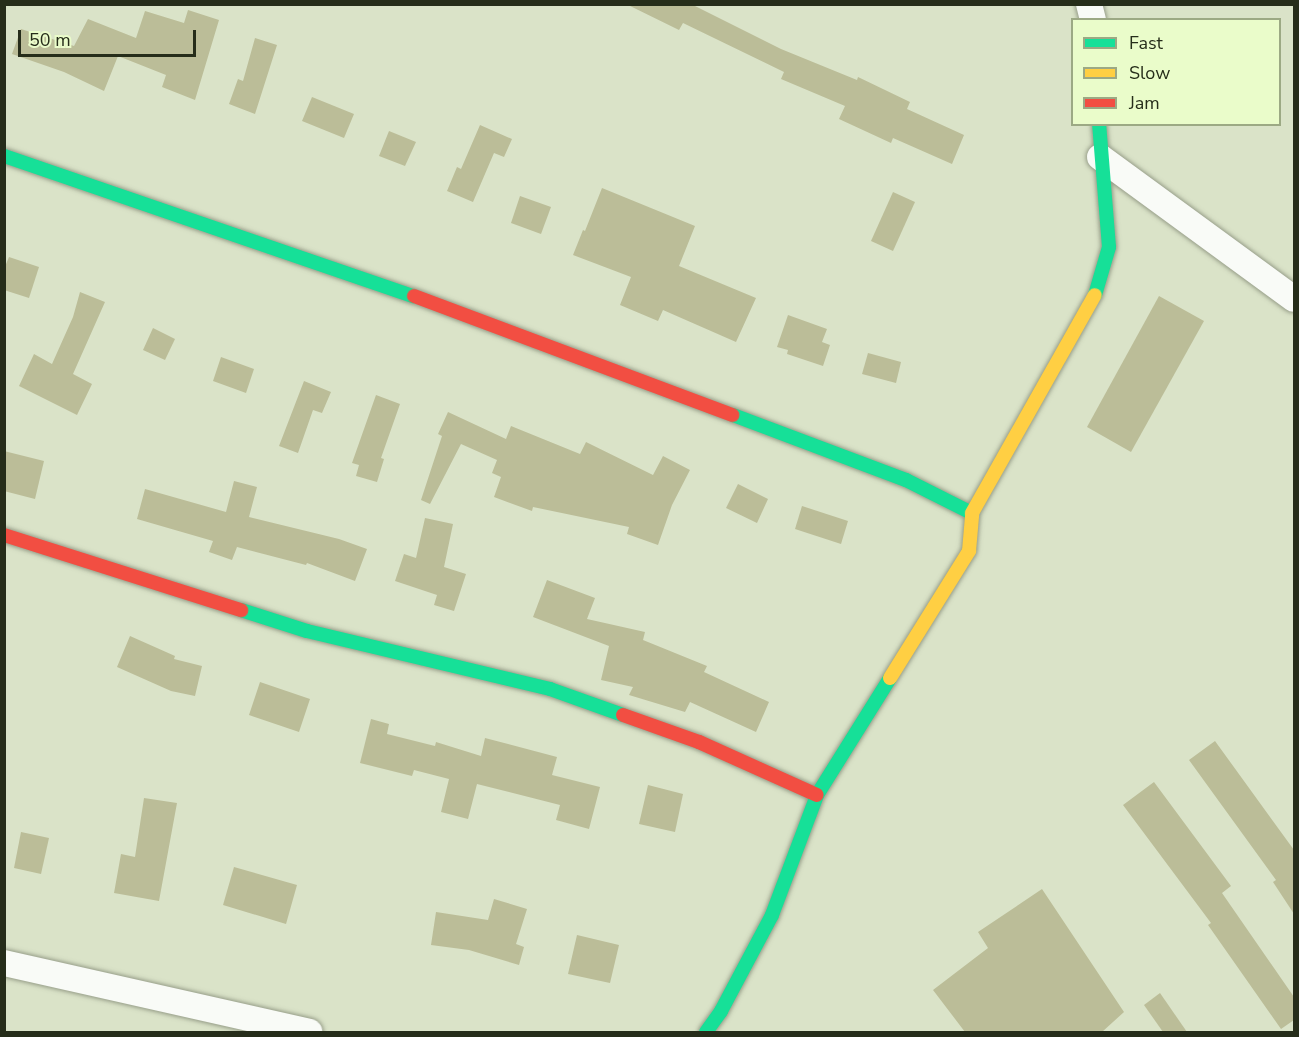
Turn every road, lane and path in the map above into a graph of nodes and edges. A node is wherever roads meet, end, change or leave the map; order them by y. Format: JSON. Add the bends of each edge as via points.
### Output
{"nodes":[{"id":1,"x":1099,"y":126,"type":"edge"},
{"id":2,"x":4,"y":156,"type":"edge"},
{"id":3,"x":1100,"y":157,"type":"junction"},
{"id":4,"x":1294,"y":299,"type":"edge"},
{"id":5,"x":972,"y":513,"type":"junction"},
{"id":6,"x":4,"y":534,"type":"edge"},
{"id":7,"x":817,"y":795,"type":"junction"},
{"id":8,"x":4,"y":963,"type":"edge"},
{"id":9,"x":309,"y":1032,"type":"edge"},
{"id":10,"x":706,"y":1032,"type":"edge"}],
"edges":[{"from":1,"to":3,"type":"street"},
{"from":2,"to":5,"type":"street","via":[[433,302],[906,480]]},
{"from":3,"to":4,"type":"street"},
{"from":3,"to":5,"type":"street","via":[[1109,247],[1094,300]]},
{"from":5,"to":7,"type":"street","via":[[969,551]]},
{"from":6,"to":7,"type":"street","via":[[307,631],[550,689],[699,742]]},
{"from":7,"to":10,"type":"street","via":[[772,915]]},
{"from":8,"to":9,"type":"street"}]}
